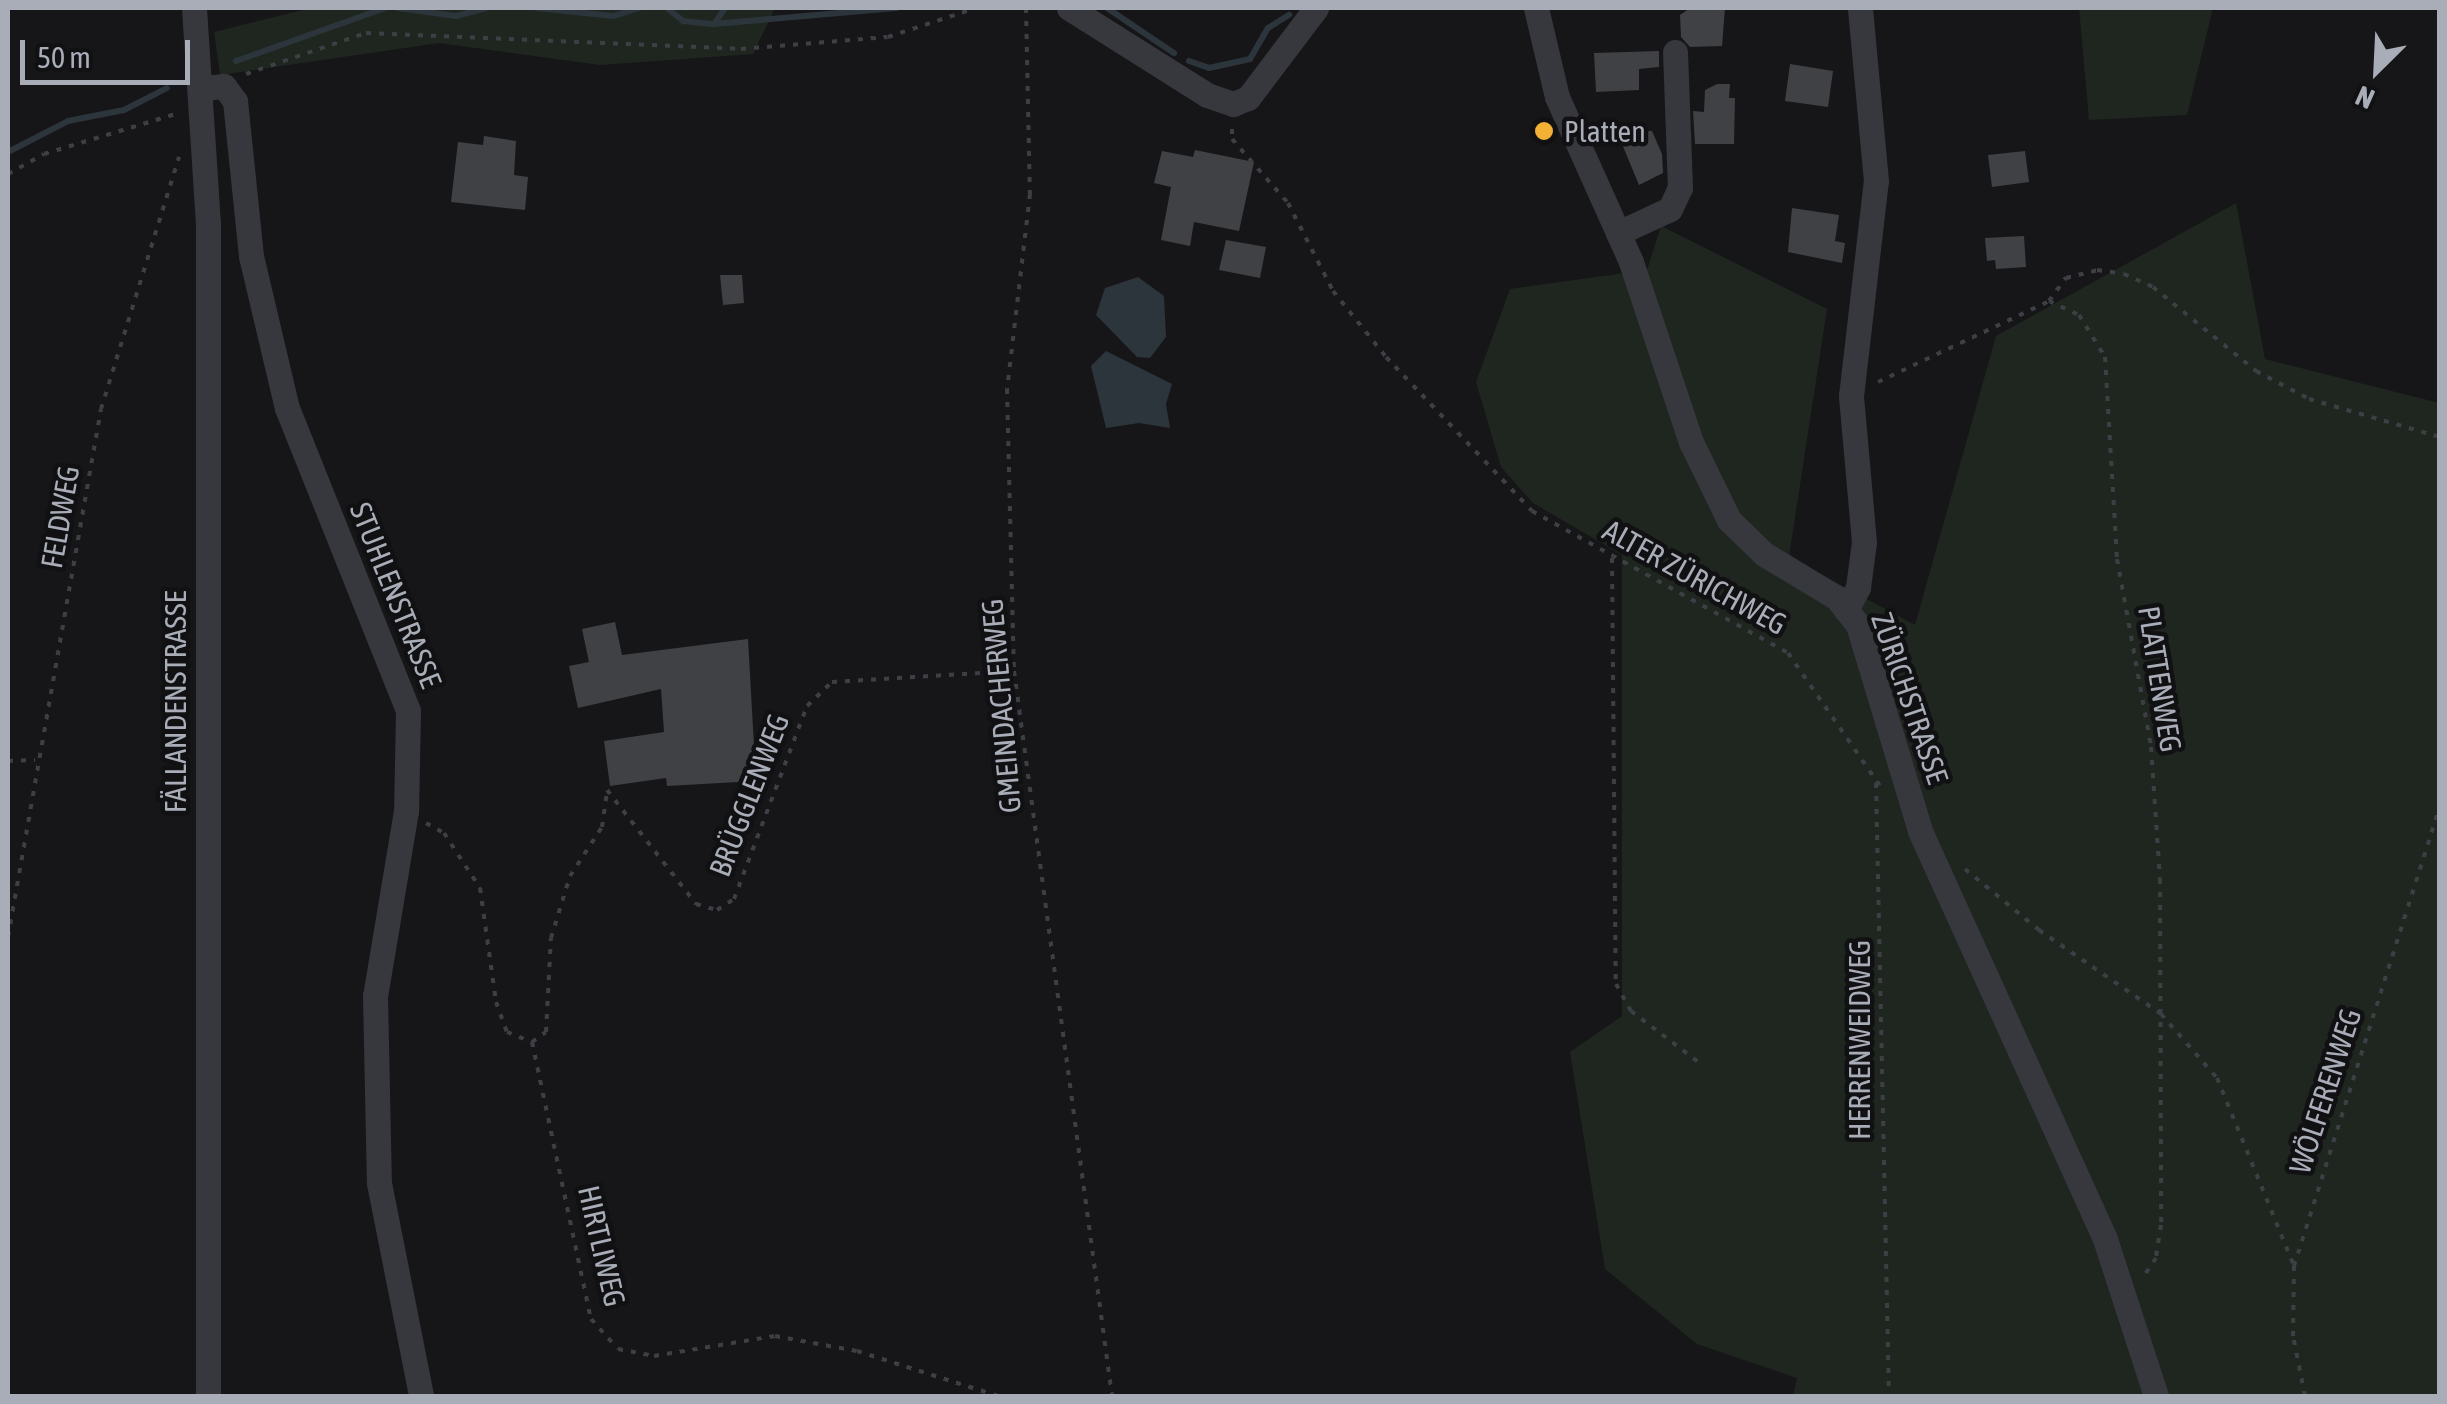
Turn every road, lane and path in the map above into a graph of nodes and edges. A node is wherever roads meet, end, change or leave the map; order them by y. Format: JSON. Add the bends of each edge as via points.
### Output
{"nodes":[{"id":1,"x":194,"y":8,"type":"edge"},
{"id":2,"x":976,"y":8,"type":"edge"},
{"id":3,"x":1026,"y":8,"type":"edge"},
{"id":4,"x":1070,"y":8,"type":"edge"},
{"id":5,"x":1316,"y":8,"type":"edge"},
{"id":6,"x":1536,"y":8,"type":"edge"},
{"id":7,"x":1860,"y":8,"type":"edge"},
{"id":8,"x":1675,"y":52,"type":"dead end"},
{"id":9,"x":214,"y":87,"type":"junction"},
{"id":10,"x":1233,"y":104,"type":"junction"},
{"id":11,"x":181,"y":130,"type":"dead end"},
{"id":12,"x":181,"y":149,"type":"dead end"},
{"id":13,"x":8,"y":174,"type":"edge"},
{"id":14,"x":1618,"y":233,"type":"junction"},
{"id":15,"x":2049,"y":301,"type":"junction"},
{"id":16,"x":1851,"y":396,"type":"junction"},
{"id":17,"x":2440,"y":437,"type":"edge"},
{"id":18,"x":1612,"y":558,"type":"junction"},
{"id":19,"x":1846,"y":610,"type":"junction"},
{"id":20,"x":1014,"y":671,"type":"junction"},
{"id":21,"x":36,"y":760,"type":"junction"},
{"id":22,"x":8,"y":761,"type":"edge"},
{"id":23,"x":1876,"y":762,"type":"dead end"},
{"id":24,"x":1876,"y":782,"type":"junction"},
{"id":25,"x":1887,"y":794,"type":"dead end"},
{"id":26,"x":2440,"y":805,"type":"edge"},
{"id":27,"x":406,"y":811,"type":"junction"},
{"id":28,"x":1950,"y":856,"type":"dead end"},
{"id":29,"x":8,"y":937,"type":"edge"},
{"id":30,"x":2161,"y":1014,"type":"junction"},
{"id":31,"x":532,"y":1042,"type":"junction"},
{"id":32,"x":1701,"y":1064,"type":"dead end"},
{"id":33,"x":2294,"y":1266,"type":"junction"},
{"id":34,"x":2126,"y":1302,"type":"junction"},
{"id":35,"x":208,"y":1396,"type":"edge"},
{"id":36,"x":421,"y":1396,"type":"edge"},
{"id":37,"x":998,"y":1396,"type":"edge"},
{"id":38,"x":1112,"y":1396,"type":"edge"},
{"id":39,"x":1889,"y":1396,"type":"edge"},
{"id":40,"x":2156,"y":1396,"type":"edge"},
{"id":41,"x":2305,"y":1396,"type":"edge"}],
"edges":[{"from":1,"to":9,"type":"street","name":"FÄLLANDENSTRASSE"},
{"from":2,"to":9,"type":"path","via":[[888,37],[741,49],[366,33]]},
{"from":3,"to":20,"type":"path","name":"GMEINDACHERWEG","via":[[1030,194],[1006,389]]},
{"from":4,"to":10,"type":"street","via":[[1207,95]]},
{"from":5,"to":10,"type":"street","via":[[1248,98]]},
{"from":6,"to":14,"type":"street","name":"ZÜRICHSTRASSE","via":[[1558,97]]},
{"from":7,"to":16,"type":"street","via":[[1876,180]]},
{"from":8,"to":14,"type":"street","via":[[1680,188],[1670,209]]},
{"from":9,"to":27,"type":"street","name":"STUHLENSTRASSE","via":[[235,101],[251,256],[286,408],[408,711]]},
{"from":9,"to":35,"type":"street","name":"FÄLLANDENSTRASSE"},
{"from":10,"to":18,"type":"path","name":"ALTER ZÜRICHWEG","via":[[1232,138],[1266,172],[1334,291],[1386,357],[1532,511]]},
{"from":11,"to":13,"type":"path","via":[[180,112],[44,154]]},
{"from":12,"to":21,"type":"path","name":"FELDWEG","via":[[102,410]]},
{"from":14,"to":19,"type":"street","name":"ZÜRICHSTRASSE","via":[[1692,442],[1729,520],[1764,554],[1821,586]]},
{"from":15,"to":16,"type":"path"},
{"from":15,"to":17,"type":"path","via":[[2066,278],[2097,270],[2124,274],[2153,287],[2256,371],[2309,400]]},
{"from":15,"to":30,"type":"path","name":"PLATTENWEG","via":[[2079,314],[2105,357],[2117,559],[2151,747]]},
{"from":16,"to":19,"type":"street","via":[[1864,542],[1858,587]]},
{"from":18,"to":24,"type":"path","name":"ALTER ZÜRICHWEG","via":[[1788,653]]},
{"from":18,"to":32,"type":"path","via":[[1616,984],[1630,1011]]},
{"from":19,"to":34,"type":"street","name":"ZÜRICHSTRASSE","via":[[1858,625],[1920,831],[2105,1238]]},
{"from":20,"to":31,"type":"path","name":"BRÜGGLENWEG","via":[[832,682],[807,706],[734,899],[717,910],[696,904],[607,790],[602,827],[570,876],[551,938],[546,1032]]},
{"from":20,"to":38,"type":"path","name":"GMEINDACHERWEG"},
{"from":21,"to":22,"type":"path"},
{"from":21,"to":29,"type":"path","name":"FELDWEG"},
{"from":23,"to":24,"type":"path","name":"HERRENWEIDWEG"},
{"from":24,"to":25,"type":"path","name":"ALTER ZÜRICHWEG"},
{"from":24,"to":39,"type":"path","name":"HERRENWEIDWEG"},
{"from":26,"to":33,"type":"path","name":"WÖLFERENWEG"},
{"from":27,"to":31,"type":"path","via":[[444,833],[480,888],[496,1002],[508,1032]]},
{"from":27,"to":36,"type":"street","name":"STUHLENSTRASSE","via":[[375,996],[378,1183]]},
{"from":28,"to":30,"type":"path","via":[[2040,930]]},
{"from":30,"to":33,"type":"path","via":[[2217,1078]]},
{"from":30,"to":34,"type":"path","name":"PLATTENWEG","via":[[2161,1225],[2156,1258]]},
{"from":31,"to":37,"type":"path","name":"HIRTLIWEG","via":[[591,1319],[618,1348],[654,1356],[775,1336],[857,1351]]},
{"from":33,"to":41,"type":"path","name":"WÖLFERENWEG","via":[[2293,1336]]},
{"from":34,"to":40,"type":"street","name":"ZÜRICHSTRASSE"}]}
